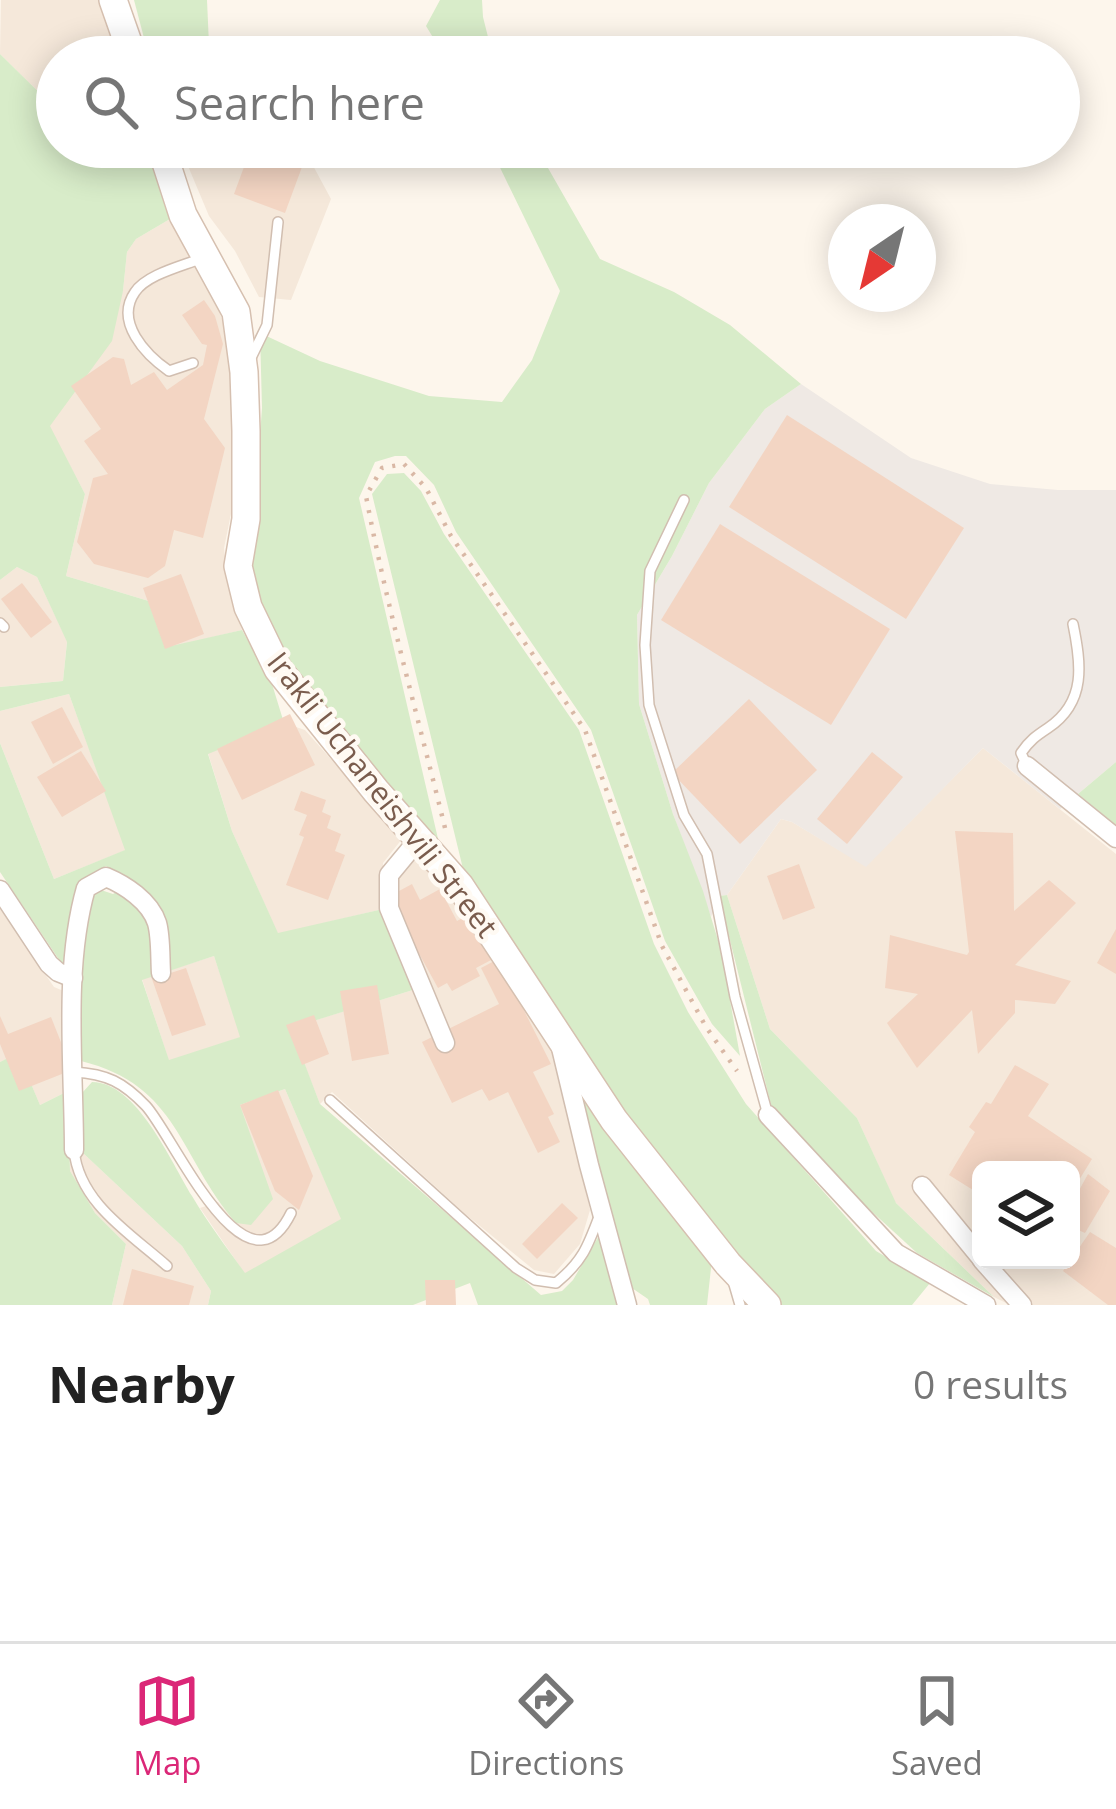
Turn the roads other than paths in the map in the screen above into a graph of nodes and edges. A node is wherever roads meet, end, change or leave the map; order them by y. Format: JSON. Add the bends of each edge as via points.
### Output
{"nodes":[{"id":1,"x":113,"y":0,"type":"edge"},
{"id":2,"x":126,"y":36,"type":"edge"},
{"id":3,"x":168,"y":168,"type":"edge"},
{"id":4,"x":278,"y":222,"type":"dead end"},
{"id":5,"x":207,"y":256,"type":"junction"},
{"id":6,"x":193,"y":363,"type":"dead end"},
{"id":7,"x":244,"y":372,"type":"junction"},
{"id":8,"x":685,"y":500,"type":"dead end"},
{"id":9,"x":1073,"y":624,"type":"dead end"},
{"id":10,"x":1027,"y":766,"type":"joint"},
{"id":11,"x":1116,"y":838,"type":"edge"},
{"id":12,"x":418,"y":839,"type":"junction"},
{"id":13,"x":0,"y":890,"type":"edge"},
{"id":14,"x":161,"y":973,"type":"dead end"},
{"id":15,"x":73,"y":978,"type":"junction"},
{"id":16,"x":558,"y":1037,"type":"junction"},
{"id":17,"x":446,"y":1043,"type":"dead end"},
{"id":18,"x":74,"y":1072,"type":"junction"},
{"id":19,"x":330,"y":1100,"type":"dead end"},
{"id":20,"x":768,"y":1114,"type":"joint"},
{"id":21,"x":74,"y":1150,"type":"joint"},
{"id":22,"x":922,"y":1186,"type":"dead end"},
{"id":23,"x":601,"y":1211,"type":"junction"},
{"id":24,"x":291,"y":1213,"type":"dead end"},
{"id":25,"x":972,"y":1247,"type":"edge"},
{"id":26,"x":728,"y":1264,"type":"junction"},
{"id":27,"x":167,"y":1266,"type":"dead end"},
{"id":28,"x":991,"y":1269,"type":"edge"},
{"id":29,"x":627,"y":1305,"type":"edge"},
{"id":30,"x":740,"y":1305,"type":"edge"},
{"id":31,"x":767,"y":1305,"type":"edge"},
{"id":32,"x":986,"y":1305,"type":"edge"},
{"id":33,"x":1022,"y":1305,"type":"edge"}],
"edges":[{"from":1,"to":2,"type":"street"},
{"from":3,"to":5,"type":"street","name":"Irakli Uchaneishvili Street"},
{"from":4,"to":7,"type":"lane","via":[[267,325]]},
{"from":5,"to":6,"type":"lane","via":[[153,278],[135,292],[127,315],[154,360],[169,370]]},
{"from":5,"to":7,"type":"street","name":"Irakli Uchaneishvili Street","via":[[236,312]]},
{"from":7,"to":12,"type":"street","name":"Irakli Uchaneishvili Street","via":[[246,519],[238,566],[248,607],[278,669]]},
{"from":8,"to":20,"type":"lane","via":[[650,571],[649,705],[684,814],[707,854],[734,997]]},
{"from":9,"to":10,"type":"lane","via":[[1080,685],[1021,753]]},
{"from":10,"to":11,"type":"street"},
{"from":12,"to":16,"type":"street","name":"Irakli Uchaneishvili Street","via":[[460,886]]},
{"from":12,"to":17,"type":"street","via":[[389,875],[389,908]]},
{"from":13,"to":15,"type":"street","via":[[49,964]]},
{"from":14,"to":15,"type":"street","via":[[157,921],[142,900],[106,877],[86,888]]},
{"from":15,"to":18,"type":"street"},
{"from":16,"to":23,"type":"street"},
{"from":16,"to":26,"type":"street","name":"Irakli Uchaneishvili Street"},
{"from":18,"to":21,"type":"street"},
{"from":18,"to":24,"type":"lane","via":[[108,1076],[149,1108],[231,1233],[268,1243]]},
{"from":19,"to":23,"type":"lane","via":[[535,1280],[556,1283],[577,1266]]},
{"from":20,"to":32,"type":"street","via":[[896,1253]]},
{"from":21,"to":27,"type":"lane","via":[[88,1192]]},
{"from":22,"to":25,"type":"street"},
{"from":23,"to":29,"type":"street"},
{"from":26,"to":30,"type":"lane"},
{"from":26,"to":31,"type":"street","name":"Irakli Uchaneishvili Street"},
{"from":28,"to":33,"type":"street"}]}
